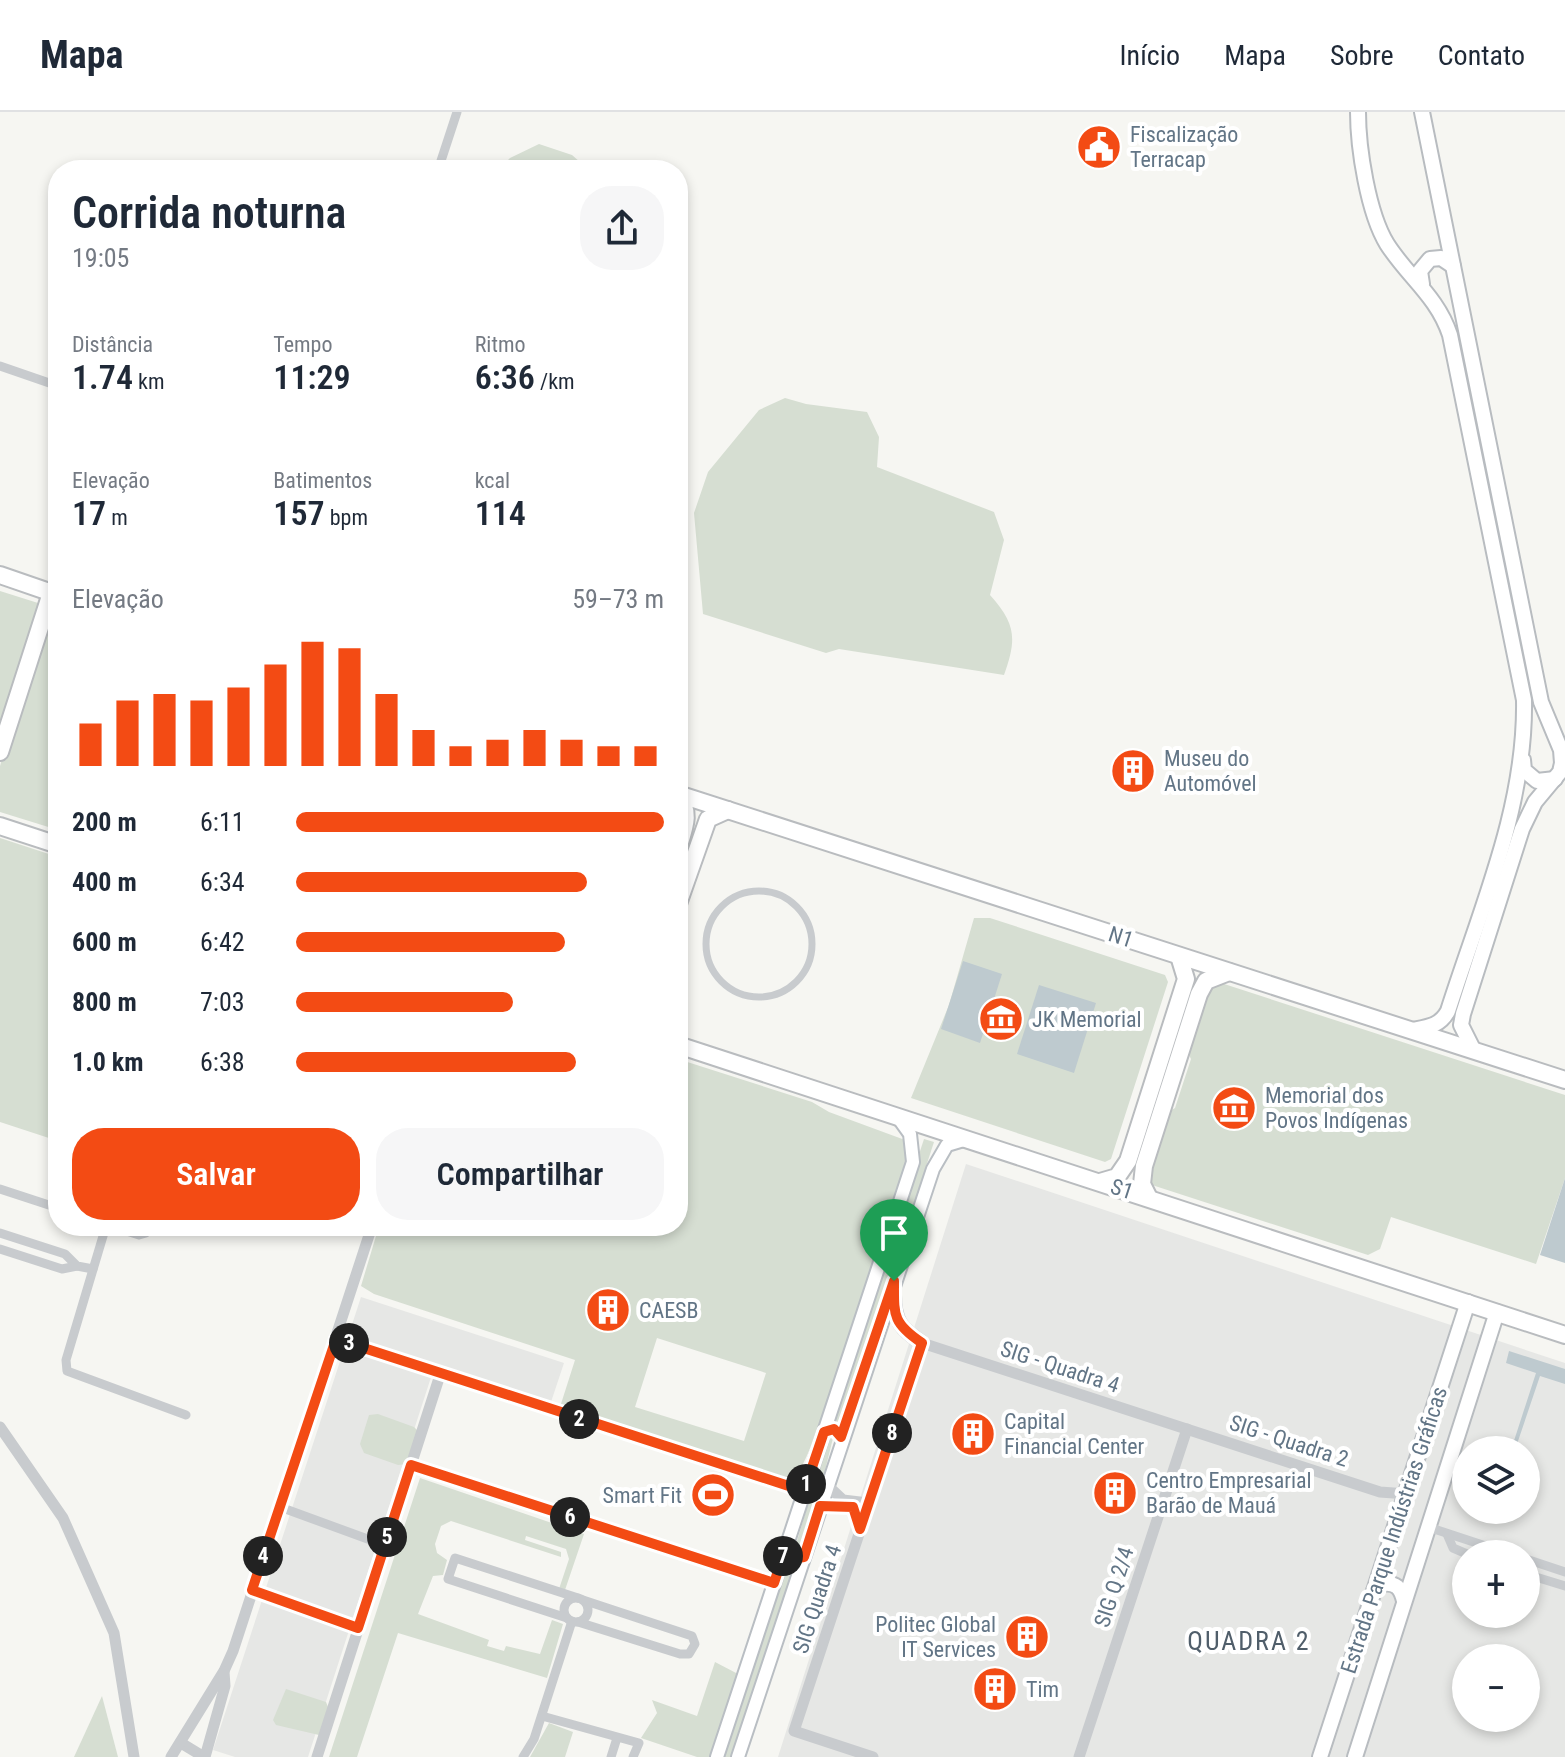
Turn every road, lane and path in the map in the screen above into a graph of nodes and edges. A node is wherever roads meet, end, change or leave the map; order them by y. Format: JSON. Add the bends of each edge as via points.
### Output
{"nodes":[{"id":1,"x":457,"y":112,"type":"edge"},
{"id":2,"x":1358,"y":112,"type":"edge"},
{"id":3,"x":1422,"y":112,"type":"edge"},
{"id":4,"x":441,"y":160,"type":"edge"},
{"id":5,"x":1453,"y":266,"type":"junction"},
{"id":6,"x":1422,"y":284,"type":"junction"},
{"id":7,"x":0,"y":366,"type":"edge"},
{"id":8,"x":48,"y":383,"type":"edge"},
{"id":9,"x":0,"y":575,"type":"edge"},
{"id":10,"x":48,"y":592,"type":"edge"},
{"id":11,"x":48,"y":614,"type":"edge"},
{"id":12,"x":0,"y":752,"type":"edge"},
{"id":13,"x":1523,"y":760,"type":"junction"},
{"id":14,"x":1560,"y":774,"type":"edge"},
{"id":15,"x":688,"y":797,"type":"edge"},
{"id":16,"x":728,"y":810,"type":"junction"},
{"id":17,"x":0,"y":826,"type":"edge"},
{"id":18,"x":48,"y":842,"type":"edge"},
{"id":19,"x":688,"y":876,"type":"edge"},
{"id":20,"x":775,"y":893,"type":"joint"},
{"id":21,"x":1179,"y":956,"type":"junction"},
{"id":22,"x":1229,"y":972,"type":"junction"},
{"id":23,"x":1411,"y":1030,"type":"junction"},
{"id":24,"x":688,"y":1048,"type":"edge"},
{"id":25,"x":1474,"y":1051,"type":"junction"},
{"id":26,"x":1565,"y":1080,"type":"edge"},
{"id":27,"x":897,"y":1116,"type":"junction"},
{"id":28,"x":967,"y":1139,"type":"junction"},
{"id":29,"x":1100,"y":1182,"type":"junction"},
{"id":30,"x":0,"y":1189,"type":"edge"},
{"id":31,"x":1149,"y":1198,"type":"junction"},
{"id":32,"x":48,"y":1205,"type":"edge"},
{"id":33,"x":0,"y":1233,"type":"edge"},
{"id":34,"x":105,"y":1236,"type":"edge"},
{"id":35,"x":369,"y":1236,"type":"edge"},
{"id":36,"x":0,"y":1249,"type":"edge"},
{"id":37,"x":77,"y":1266,"type":"junction"},
{"id":38,"x":93,"y":1269,"type":"junction"},
{"id":39,"x":894,"y":1281,"type":"junction"},
{"id":40,"x":1468,"y":1302,"type":"junction"},
{"id":41,"x":1497,"y":1312,"type":"junction"},
{"id":42,"x":1565,"y":1335,"type":"edge"},
{"id":43,"x":336,"y":1339,"type":"junction"},
{"id":44,"x":922,"y":1343,"type":"junction"},
{"id":45,"x":440,"y":1375,"type":"junction"},
{"id":46,"x":186,"y":1415,"type":"dead end"},
{"id":47,"x":0,"y":1427,"type":"edge"},
{"id":48,"x":1187,"y":1429,"type":"junction"},
{"id":49,"x":824,"y":1432,"type":"junction"},
{"id":50,"x":841,"y":1437,"type":"junction"},
{"id":51,"x":411,"y":1465,"type":"junction"},
{"id":52,"x":827,"y":1485,"type":"junction"},
{"id":53,"x":804,"y":1491,"type":"junction"},
{"id":54,"x":1404,"y":1500,"type":"junction"},
{"id":55,"x":820,"y":1506,"type":"junction"},
{"id":56,"x":280,"y":1507,"type":"junction"},
{"id":57,"x":862,"y":1507,"type":"junction"},
{"id":58,"x":1428,"y":1527,"type":"junction"},
{"id":59,"x":1447,"y":1534,"type":"junction"},
{"id":60,"x":1466,"y":1540,"type":"edge"},
{"id":61,"x":384,"y":1545,"type":"junction"},
{"id":62,"x":1452,"y":1546,"type":"edge"},
{"id":63,"x":785,"y":1550,"type":"junction"},
{"id":64,"x":804,"y":1557,"type":"junction"},
{"id":65,"x":1540,"y":1564,"type":"edge"},
{"id":66,"x":1565,"y":1572,"type":"edge"},
{"id":67,"x":1540,"y":1578,"type":"edge"},
{"id":68,"x":774,"y":1583,"type":"junction"},
{"id":69,"x":1565,"y":1586,"type":"edge"},
{"id":70,"x":252,"y":1590,"type":"junction"},
{"id":71,"x":1374,"y":1591,"type":"junction"},
{"id":72,"x":560,"y":1592,"type":"junction"},
{"id":73,"x":580,"y":1599,"type":"junction"},
{"id":74,"x":1404,"y":1601,"type":"junction"},
{"id":75,"x":553,"y":1613,"type":"junction"},
{"id":76,"x":573,"y":1621,"type":"junction"},
{"id":77,"x":358,"y":1628,"type":"junction"},
{"id":78,"x":224,"y":1671,"type":"junction"},
{"id":79,"x":542,"y":1716,"type":"junction"},
{"id":80,"x":617,"y":1738,"type":"junction"},
{"id":81,"x":181,"y":1743,"type":"junction"},
{"id":82,"x":134,"y":1757,"type":"edge"},
{"id":83,"x":171,"y":1757,"type":"edge"},
{"id":84,"x":205,"y":1757,"type":"edge"},
{"id":85,"x":317,"y":1757,"type":"edge"},
{"id":86,"x":523,"y":1757,"type":"edge"},
{"id":87,"x":611,"y":1757,"type":"edge"},
{"id":88,"x":633,"y":1757,"type":"edge"},
{"id":89,"x":717,"y":1757,"type":"edge"},
{"id":90,"x":738,"y":1757,"type":"edge"},
{"id":91,"x":873,"y":1757,"type":"edge"},
{"id":92,"x":1079,"y":1757,"type":"edge"},
{"id":93,"x":1320,"y":1757,"type":"edge"},
{"id":94,"x":1355,"y":1757,"type":"edge"}],
"edges":[{"from":1,"to":4,"type":"street"},
{"from":2,"to":6,"type":"main road","via":[[1381,232]]},
{"from":3,"to":5,"type":"main road"},
{"from":5,"to":6,"type":"main road","via":[[1441,258],[1430,259],[1420,271]]},
{"from":5,"to":14,"type":"main road","via":[[1541,702],[1563,757]]},
{"from":6,"to":13,"type":"main road","via":[[1450,335],[1477,462],[1520,673]]},
{"from":7,"to":8,"type":"street"},
{"from":9,"to":10,"type":"highway"},
{"from":11,"to":12,"type":"highway"},
{"from":13,"to":14,"type":"main road","via":[[1524,770],[1537,781]]},
{"from":13,"to":23,"type":"main road","via":[[1448,1011],[1433,1026]]},
{"from":14,"to":25,"type":"main road","via":[[1535,802],[1522,829],[1463,1014],[1461,1025]]},
{"from":15,"to":16,"type":"highway","name":"N1"},
{"from":16,"to":19,"type":"highway","via":[[708,819]]},
{"from":16,"to":21,"type":"highway","name":"N1"},
{"from":17,"to":18,"type":"highway"},
{"from":20,"to":20,"type":"street","via":[[739,895],[724,904],[709,928],[707,953],[713,970],[739,994],[772,996],[786,990],[807,968],[813,938],[808,923],[800,910]]},
{"from":21,"to":22,"type":"highway","name":"N1"},
{"from":21,"to":29,"type":"highway","via":[[1186,979],[1128,1161],[1117,1177]]},
{"from":22,"to":23,"type":"highway","name":"N1"},
{"from":22,"to":31,"type":"highway","via":[[1206,981],[1199,994],[1142,1172]]},
{"from":23,"to":25,"type":"highway","name":"N1"},
{"from":24,"to":27,"type":"highway","name":"S1"},
{"from":25,"to":26,"type":"highway","name":"N1"},
{"from":27,"to":28,"type":"highway","name":"S1"},
{"from":27,"to":49,"type":"main road","via":[[910,1134],[913,1162]]},
{"from":28,"to":29,"type":"highway","name":"S1"},
{"from":28,"to":39,"type":"main road","via":[[947,1145],[936,1161]]},
{"from":29,"to":31,"type":"highway","name":"S1"},
{"from":30,"to":32,"type":"street"},
{"from":31,"to":40,"type":"highway","name":"S1"},
{"from":33,"to":37,"type":"street","via":[[65,1254]]},
{"from":34,"to":38,"type":"street"},
{"from":35,"to":43,"type":"street"},
{"from":36,"to":37,"type":"street","via":[[62,1269]]},
{"from":37,"to":38,"type":"street"},
{"from":38,"to":46,"type":"street","via":[[67,1371]]},
{"from":39,"to":44,"type":"main road","via":[[896,1321]]},
{"from":39,"to":50,"type":"main road"},
{"from":40,"to":41,"type":"highway","name":"S1"},
{"from":40,"to":54,"type":"main road","name":"Estrada Parque Indústrias Gráficas"},
{"from":41,"to":42,"type":"highway","name":"S1"},
{"from":41,"to":58,"type":"main road","name":"Estrada Parque Indústrias Gráficas"},
{"from":43,"to":45,"type":"street"},
{"from":43,"to":56,"type":"street"},
{"from":44,"to":48,"type":"street","name":"SIG - Quadra 4"},
{"from":44,"to":57,"type":"street","name":"SIG Quadra 4"},
{"from":45,"to":51,"type":"street"},
{"from":45,"to":53,"type":"street"},
{"from":47,"to":82,"type":"street","via":[[63,1518],[114,1633]]},
{"from":48,"to":54,"type":"street","name":"SIG - Quadra 2"},
{"from":48,"to":92,"type":"street","name":"SIG Q 2/4"},
{"from":49,"to":50,"type":"main road","via":[[834,1429]]},
{"from":49,"to":53,"type":"main road"},
{"from":50,"to":52,"type":"main road"},
{"from":51,"to":61,"type":"street"},
{"from":51,"to":68,"type":"street"},
{"from":52,"to":55,"type":"main road"},
{"from":52,"to":57,"type":"street","via":[[843,1500]]},
{"from":53,"to":63,"type":"main road"},
{"from":54,"to":71,"type":"main road","name":"Estrada Parque Indústrias Gráficas"},
{"from":55,"to":57,"type":"street"},
{"from":55,"to":64,"type":"main road"},
{"from":56,"to":61,"type":"street"},
{"from":56,"to":70,"type":"street"},
{"from":57,"to":91,"type":"street","name":"SIG Quadra 4","via":[[860,1529],[794,1731]]},
{"from":58,"to":59,"type":"street"},
{"from":58,"to":74,"type":"main road","name":"Estrada Parque Indústrias Gráficas"},
{"from":59,"to":60,"type":"street"},
{"from":59,"to":62,"type":"street"},
{"from":61,"to":77,"type":"street"},
{"from":63,"to":64,"type":"main road","via":[[792,1559]]},
{"from":63,"to":68,"type":"main road"},
{"from":64,"to":90,"type":"main road"},
{"from":65,"to":66,"type":"street"},
{"from":67,"to":69,"type":"street"},
{"from":68,"to":89,"type":"main road"},
{"from":70,"to":77,"type":"street"},
{"from":70,"to":78,"type":"street"},
{"from":71,"to":74,"type":"main road","via":[[1394,1584]]},
{"from":71,"to":93,"type":"main road","name":"Estrada Parque Indústrias Gráficas"},
{"from":72,"to":73,"type":"street"},
{"from":72,"to":75,"type":"street"},
{"from":72,"to":75,"type":"street","via":[[455,1558],[448,1579]]},
{"from":73,"to":76,"type":"street","via":[[588,1610]]},
{"from":73,"to":76,"type":"street","via":[[567,1602]]},
{"from":73,"to":76,"type":"street","via":[[692,1636],[695,1644],[689,1654],[680,1654]]},
{"from":74,"to":94,"type":"main road","name":"Estrada Parque Indústrias Gráficas"},
{"from":75,"to":76,"type":"street"},
{"from":76,"to":79,"type":"street"},
{"from":77,"to":85,"type":"street"},
{"from":78,"to":81,"type":"street"},
{"from":78,"to":84,"type":"street","via":[[225,1686]]},
{"from":79,"to":80,"type":"street"},
{"from":79,"to":86,"type":"street"},
{"from":80,"to":87,"type":"street"},
{"from":80,"to":88,"type":"street","via":[[639,1743]]},
{"from":81,"to":83,"type":"street"},
{"from":81,"to":84,"type":"street"}]}
